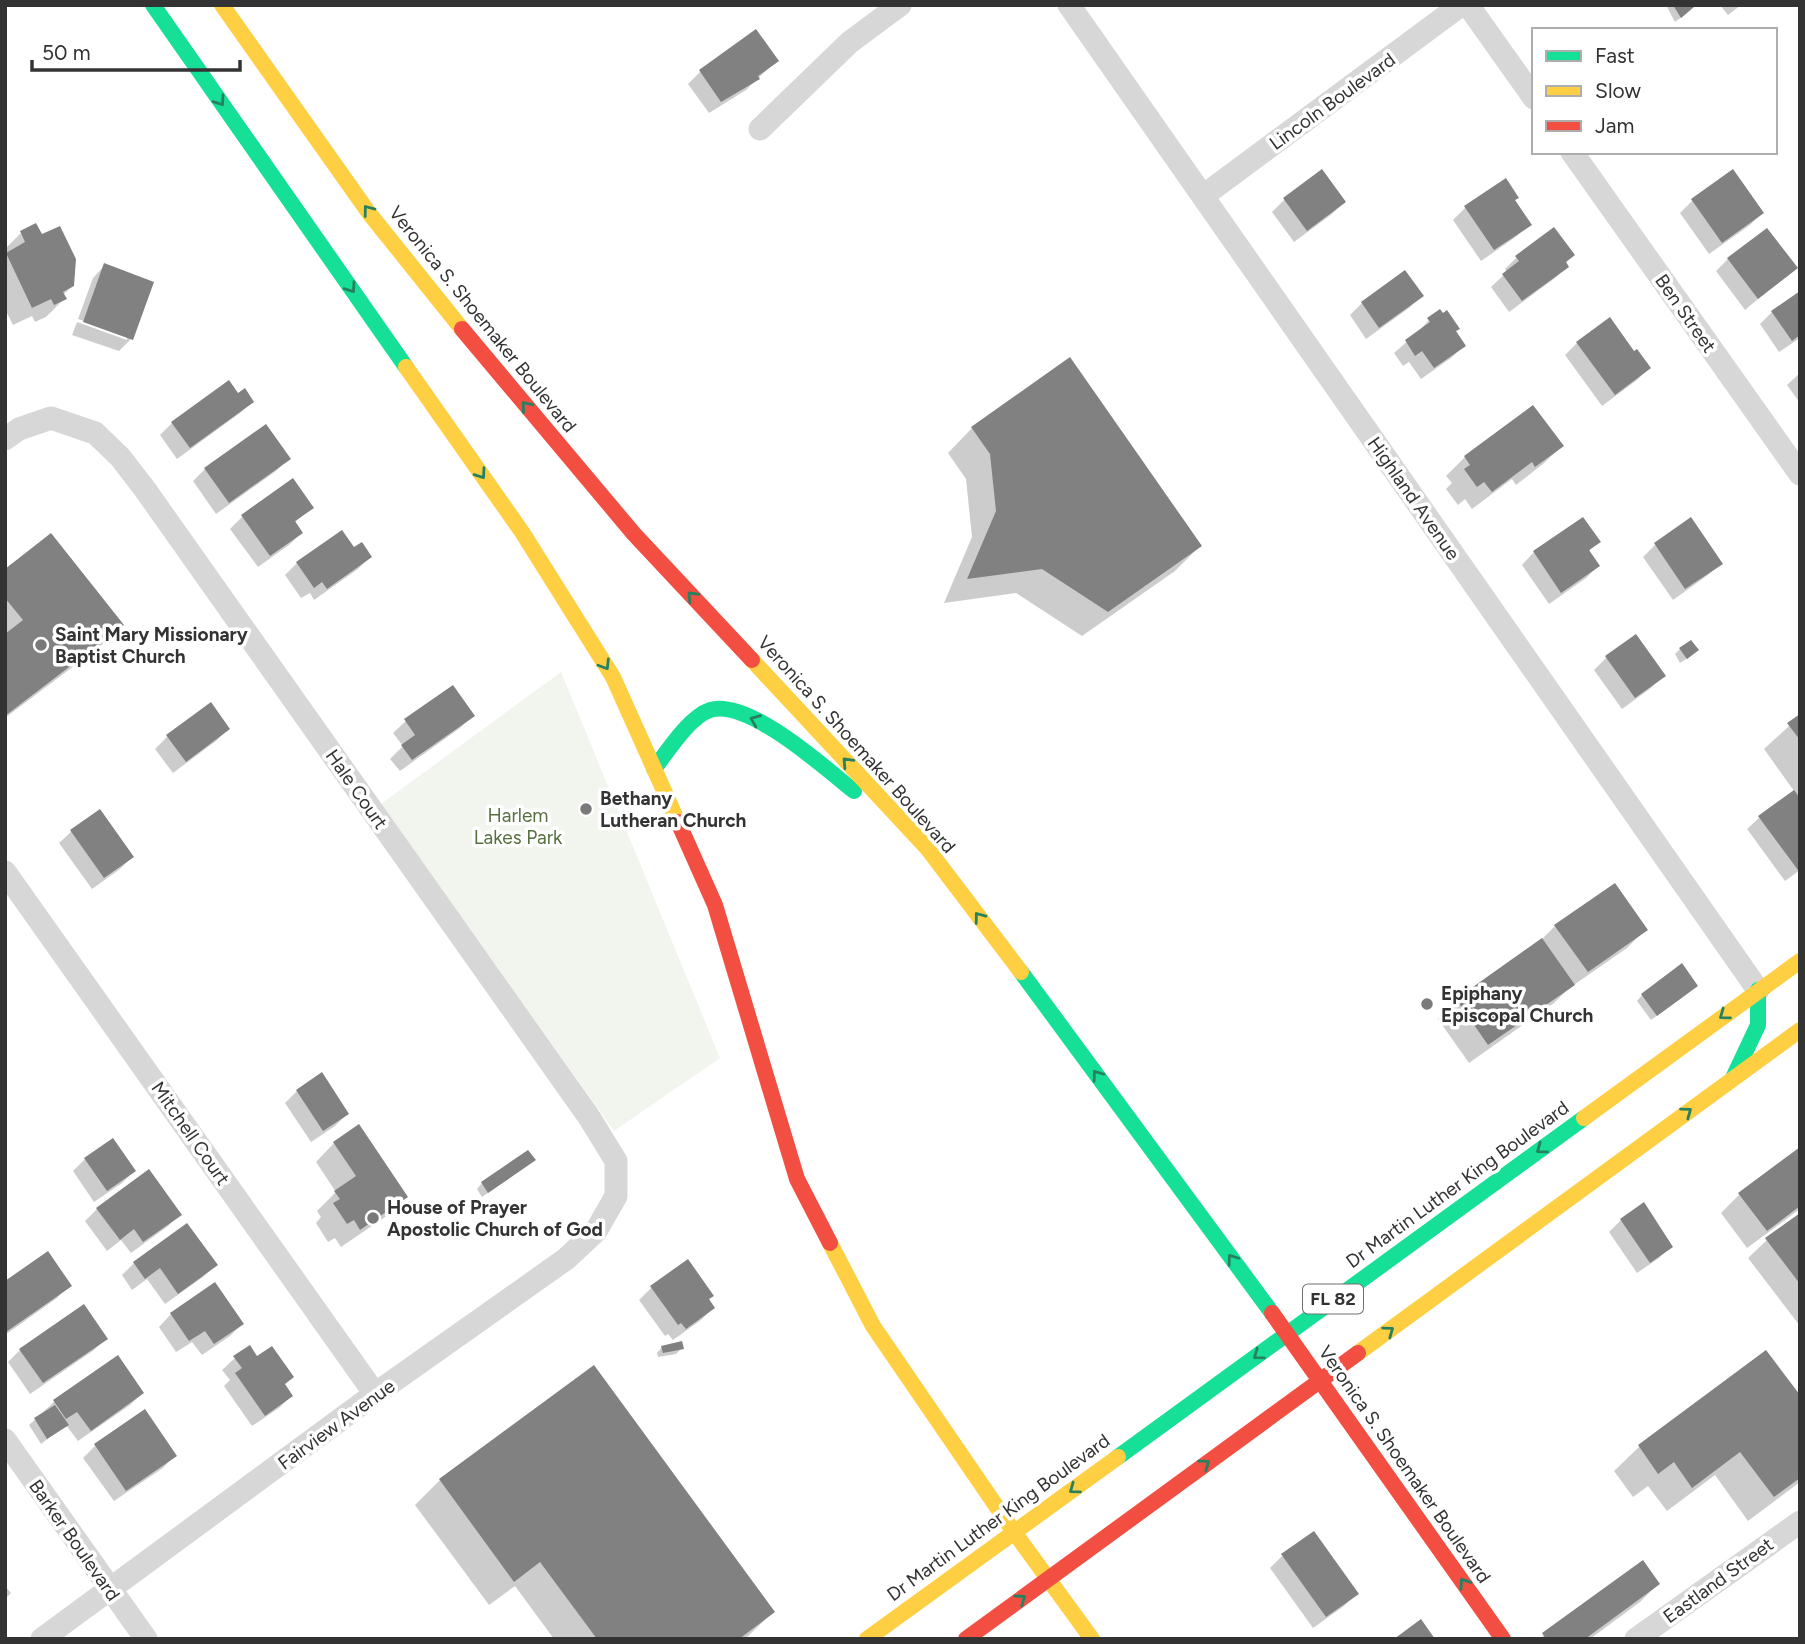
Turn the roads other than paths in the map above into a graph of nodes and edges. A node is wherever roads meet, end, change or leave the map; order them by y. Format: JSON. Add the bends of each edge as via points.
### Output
{"nodes":[{"id":1,"x":153,"y":5,"type":"edge"},
{"id":2,"x":222,"y":5,"type":"edge"},
{"id":3,"x":900,"y":5,"type":"edge"},
{"id":4,"x":1069,"y":5,"type":"edge"},
{"id":5,"x":1461,"y":5,"type":"edge"},
{"id":6,"x":1468,"y":5,"type":"edge"},
{"id":7,"x":1532,"y":95,"type":"edge"},
{"id":8,"x":760,"y":129,"type":"dead end"},
{"id":9,"x":1573,"y":154,"type":"edge"},
{"id":10,"x":1203,"y":196,"type":"junction"},
{"id":11,"x":5,"y":439,"type":"edge"},
{"id":12,"x":1800,"y":474,"type":"edge"},
{"id":13,"x":654,"y":769,"type":"junction"},
{"id":14,"x":927,"y":848,"type":"junction"},
{"id":15,"x":5,"y":872,"type":"edge"},
{"id":16,"x":1800,"y":961,"type":"edge"},
{"id":17,"x":1758,"y":990,"type":"junction"},
{"id":18,"x":1800,"y":1013,"type":"edge"},
{"id":19,"x":1797,"y":1038,"type":"edge"},
{"id":20,"x":1733,"y":1079,"type":"junction"},
{"id":21,"x":616,"y":1196,"type":"joint"},
{"id":22,"x":1287,"y":1333,"type":"junction"},
{"id":23,"x":1320,"y":1381,"type":"junction"},
{"id":24,"x":375,"y":1394,"type":"junction"},
{"id":25,"x":5,"y":1440,"type":"edge"},
{"id":26,"x":1800,"y":1522,"type":"edge"},
{"id":27,"x":1014,"y":1532,"type":"junction"},
{"id":28,"x":1048,"y":1579,"type":"junction"},
{"id":29,"x":111,"y":1590,"type":"junction"},
{"id":30,"x":42,"y":1639,"type":"edge"},
{"id":31,"x":146,"y":1639,"type":"edge"},
{"id":32,"x":867,"y":1639,"type":"edge"},
{"id":33,"x":966,"y":1639,"type":"edge"},
{"id":34,"x":1092,"y":1639,"type":"edge"},
{"id":35,"x":1503,"y":1639,"type":"edge"},
{"id":36,"x":1636,"y":1639,"type":"edge"}],
"edges":[{"from":1,"to":13,"type":"street","one_way":true,"via":[[522,533],[613,677]]},
{"from":14,"to":2,"type":"street","name":"Veronica S. Shoemaker Boulevard","one_way":true,"via":[[634,534],[489,362],[369,213]]},
{"from":3,"to":8,"type":"street","via":[[850,42]]},
{"from":4,"to":10,"type":"street","name":"Highland Avenue"},
{"from":5,"to":10,"type":"street","name":"Lincoln Boulevard"},
{"from":6,"to":7,"type":"street"},
{"from":9,"to":12,"type":"street","name":"Ben Street"},
{"from":10,"to":17,"type":"street","name":"Highland Avenue"},
{"from":11,"to":21,"type":"street","name":"Hale Court","via":[[51,418],[95,433],[120,457],[589,1117],[616,1161]]},
{"from":14,"to":13,"type":"street","one_way":true,"via":[[767,725],[730,709],[711,710],[693,723]]},
{"from":13,"to":27,"type":"street","via":[[715,905],[797,1179],[873,1326]]},
{"from":22,"to":14,"type":"street","name":"Veronica S. Shoemaker Boulevard","one_way":true},
{"from":15,"to":24,"type":"street","name":"Mitchell Court"},
{"from":16,"to":17,"type":"street","name":"Dr Martin Luther King Boulevard","number":"FL 82"},
{"from":17,"to":20,"type":"street","via":[[1758,1025]]},
{"from":17,"to":22,"type":"street","name":"Dr Martin Luther King Boulevard","number":"FL 82","one_way":true},
{"from":18,"to":19,"type":"street"},
{"from":19,"to":20,"type":"street"},
{"from":23,"to":20,"type":"street","one_way":true},
{"from":21,"to":24,"type":"street","name":"Fairview Avenue","via":[[596,1231],[565,1259]]},
{"from":22,"to":23,"type":"street","name":"Veronica S. Shoemaker Boulevard"},
{"from":22,"to":27,"type":"street","name":"Dr Martin Luther King Boulevard","number":"FL 82","one_way":true},
{"from":28,"to":23,"type":"street","one_way":true},
{"from":35,"to":23,"type":"street","name":"Veronica S. Shoemaker Boulevard","one_way":true},
{"from":24,"to":29,"type":"street","name":"Fairview Avenue"},
{"from":25,"to":29,"type":"street","name":"Barker Boulevard"},
{"from":26,"to":36,"type":"street","name":"Eastland Street"},
{"from":27,"to":28,"type":"street"},
{"from":27,"to":32,"type":"street","name":"Dr Martin Luther King Boulevard","number":"FL 82"},
{"from":33,"to":28,"type":"street","one_way":true},
{"from":28,"to":34,"type":"street"},
{"from":29,"to":30,"type":"street","name":"Fairview Avenue"},
{"from":29,"to":31,"type":"street","name":"Barker Boulevard"}]}
